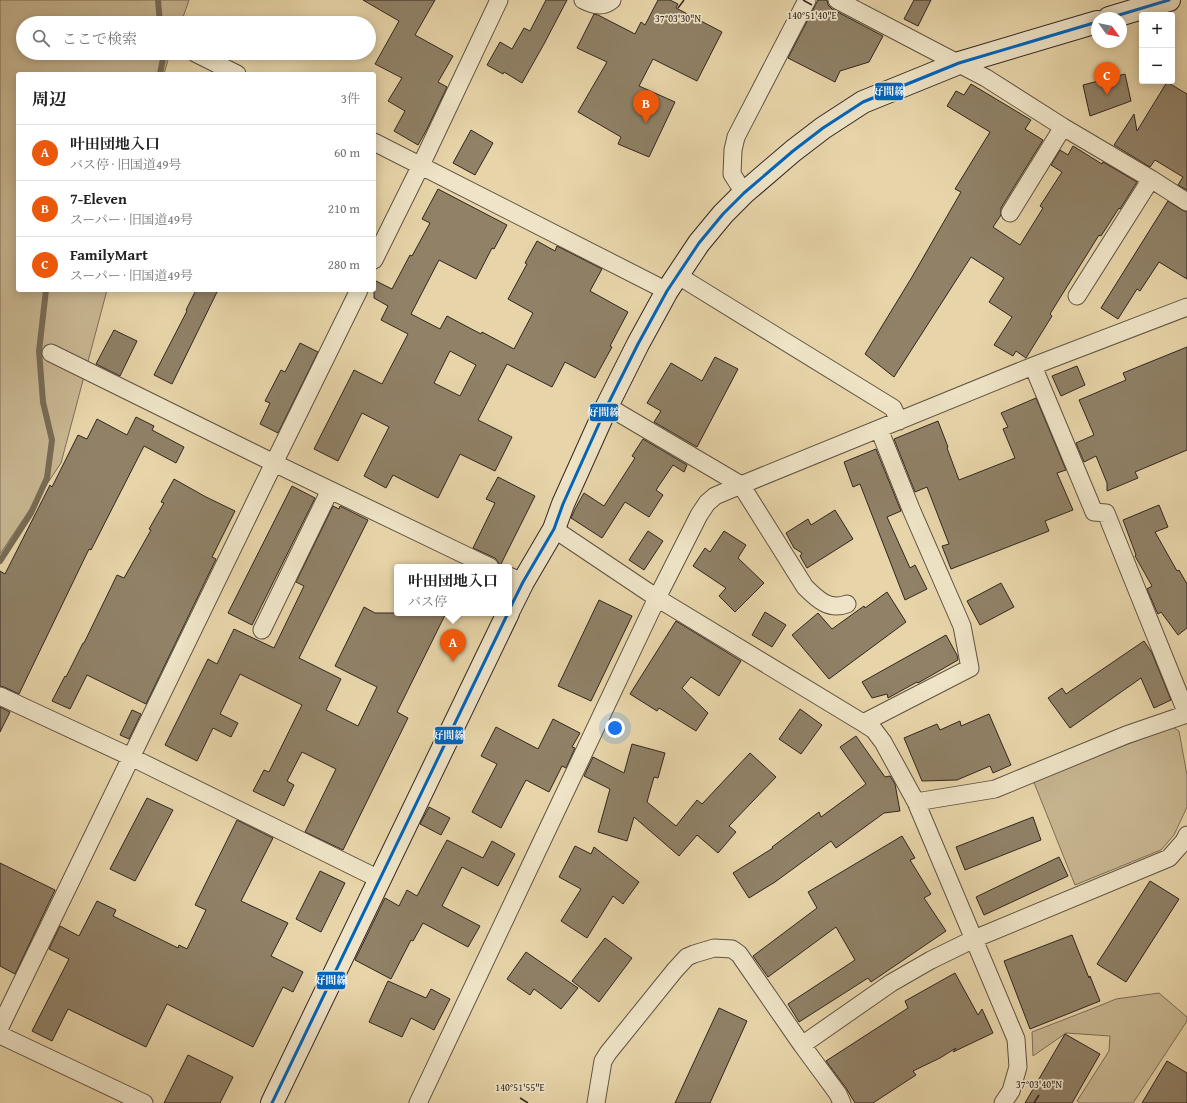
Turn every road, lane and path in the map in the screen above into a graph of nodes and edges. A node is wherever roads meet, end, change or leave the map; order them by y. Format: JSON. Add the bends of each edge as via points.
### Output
{"nodes":[{"id":1,"x":499,"y":0,"type":"edge"},
{"id":2,"x":583,"y":0,"type":"edge"},
{"id":3,"x":612,"y":0,"type":"edge"},
{"id":4,"x":807,"y":0,"type":"edge"},
{"id":5,"x":837,"y":0,"type":"edge"},
{"id":6,"x":1169,"y":0,"type":"edge"},
{"id":7,"x":1127,"y":13,"type":"edge"},
{"id":8,"x":1091,"y":24,"type":"edge"},
{"id":9,"x":209,"y":60,"type":"edge"},
{"id":10,"x":959,"y":64,"type":"junction"},
{"id":11,"x":234,"y":72,"type":"edge"},
{"id":12,"x":1063,"y":127,"type":"junction"},
{"id":13,"x":376,"y":143,"type":"edge"},
{"id":14,"x":421,"y":165,"type":"junction"},
{"id":15,"x":1151,"y":179,"type":"junction"},
{"id":16,"x":744,"y":193,"type":"junction"},
{"id":17,"x":1187,"y":202,"type":"edge"},
{"id":18,"x":1010,"y":212,"type":"dead end"},
{"id":19,"x":376,"y":256,"type":"edge"},
{"id":20,"x":672,"y":283,"type":"junction"},
{"id":21,"x":358,"y":292,"type":"edge"},
{"id":22,"x":1077,"y":296,"type":"dead end"},
{"id":23,"x":1187,"y":307,"type":"edge"},
{"id":24,"x":51,"y":353,"type":"dead end"},
{"id":25,"x":1033,"y":366,"type":"junction"},
{"id":26,"x":607,"y":406,"type":"junction"},
{"id":27,"x":899,"y":421,"type":"junction"},
{"id":28,"x":879,"y":429,"type":"junction"},
{"id":29,"x":274,"y":463,"type":"junction"},
{"id":30,"x":742,"y":485,"type":"junction"},
{"id":31,"x":330,"y":490,"type":"junction"},
{"id":32,"x":554,"y":529,"type":"junction"},
{"id":33,"x":484,"y":564,"type":"edge"},
{"id":34,"x":516,"y":579,"type":"edge"},
{"id":35,"x":512,"y":596,"type":"edge"},
{"id":36,"x":657,"y":598,"type":"junction"},
{"id":37,"x":847,"y":604,"type":"dead end"},
{"id":38,"x":506,"y":616,"type":"edge"},
{"id":39,"x":262,"y":630,"type":"dead end"},
{"id":40,"x":0,"y":696,"type":"edge"},
{"id":41,"x":863,"y":723,"type":"junction"},
{"id":42,"x":131,"y":757,"type":"junction"},
{"id":43,"x":916,"y":802,"type":"junction"},
{"id":44,"x":1187,"y":835,"type":"edge"},
{"id":45,"x":379,"y":879,"type":"junction"},
{"id":46,"x":974,"y":939,"type":"junction"},
{"id":47,"x":0,"y":1027,"type":"edge"},
{"id":48,"x":0,"y":1035,"type":"edge"},
{"id":49,"x":802,"y":1045,"type":"junction"},
{"id":50,"x":144,"y":1103,"type":"edge"},
{"id":51,"x":272,"y":1103,"type":"edge"},
{"id":52,"x":418,"y":1103,"type":"edge"},
{"id":53,"x":596,"y":1103,"type":"edge"},
{"id":54,"x":842,"y":1103,"type":"edge"},
{"id":55,"x":1003,"y":1103,"type":"edge"}],
"edges":[{"from":1,"to":14,"type":"street"},
{"from":2,"to":3,"type":"street","via":[[597,6]]},
{"from":4,"to":16,"type":"street","via":[[736,137],[732,174]]},
{"from":5,"to":10,"type":"street"},
{"from":6,"to":7,"type":"street"},
{"from":8,"to":10,"type":"street"},
{"from":9,"to":11,"type":"street"},
{"from":10,"to":12,"type":"street","via":[[986,78]]},
{"from":10,"to":16,"type":"street","via":[[863,102],[793,151]]},
{"from":12,"to":15,"type":"street"},
{"from":12,"to":18,"type":"street"},
{"from":13,"to":14,"type":"street"},
{"from":14,"to":19,"type":"street"},
{"from":14,"to":20,"type":"street"},
{"from":15,"to":17,"type":"street"},
{"from":15,"to":22,"type":"street"},
{"from":16,"to":20,"type":"street","via":[[699,243]]},
{"from":20,"to":26,"type":"street"},
{"from":20,"to":27,"type":"street","via":[[893,408]]},
{"from":21,"to":29,"type":"street"},
{"from":23,"to":25,"type":"street"},
{"from":24,"to":29,"type":"street"},
{"from":25,"to":27,"type":"street"},
{"from":25,"to":43,"type":"street","via":[[1094,512],[1106,513],[1187,714],[1126,735],[995,789]]},
{"from":26,"to":30,"type":"street"},
{"from":26,"to":32,"type":"street"},
{"from":27,"to":28,"type":"street"},
{"from":28,"to":30,"type":"street"},
{"from":28,"to":41,"type":"street","via":[[962,626],[970,668]]},
{"from":29,"to":31,"type":"street"},
{"from":29,"to":42,"type":"street"},
{"from":30,"to":36,"type":"street","via":[[715,496],[707,503]]},
{"from":30,"to":37,"type":"street","via":[[806,587],[823,602],[836,606]]},
{"from":31,"to":33,"type":"street"},
{"from":31,"to":39,"type":"street"},
{"from":32,"to":34,"type":"street"},
{"from":32,"to":36,"type":"street"},
{"from":34,"to":35,"type":"street"},
{"from":36,"to":41,"type":"street"},
{"from":36,"to":52,"type":"street"},
{"from":38,"to":45,"type":"street"},
{"from":40,"to":42,"type":"street"},
{"from":41,"to":43,"type":"street","via":[[874,730],[883,742]]},
{"from":42,"to":45,"type":"street"},
{"from":42,"to":47,"type":"street"},
{"from":43,"to":46,"type":"street"},
{"from":44,"to":46,"type":"street","via":[[1169,858]]},
{"from":45,"to":51,"type":"street"},
{"from":46,"to":49,"type":"street","via":[[891,983]]},
{"from":46,"to":55,"type":"street","via":[[1016,1039],[1018,1067],[1011,1091]]},
{"from":48,"to":50,"type":"street"},
{"from":49,"to":53,"type":"street","via":[[739,954],[732,949],[714,948],[687,957],[605,1057]]},
{"from":49,"to":54,"type":"street"}]}
